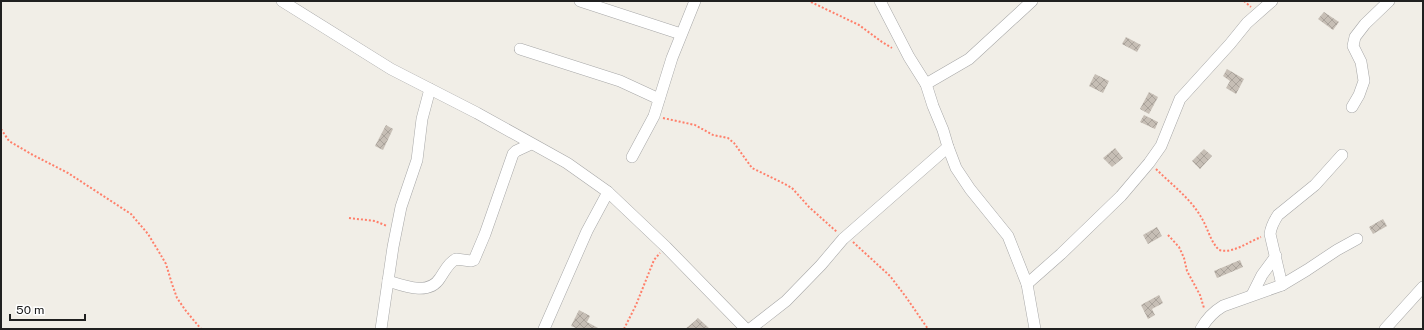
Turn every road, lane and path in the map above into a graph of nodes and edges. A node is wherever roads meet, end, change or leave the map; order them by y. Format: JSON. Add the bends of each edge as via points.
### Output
{"nodes":[{"id":1,"x":282,"y":1,"type":"edge"},
{"id":2,"x":580,"y":1,"type":"edge"},
{"id":3,"x":695,"y":1,"type":"edge"},
{"id":4,"x":880,"y":1,"type":"edge"},
{"id":5,"x":1032,"y":1,"type":"edge"},
{"id":6,"x":1272,"y":1,"type":"edge"},
{"id":7,"x":1389,"y":1,"type":"edge"},
{"id":8,"x":811,"y":2,"type":"edge"},
{"id":9,"x":681,"y":34,"type":"junction"},
{"id":10,"x":520,"y":49,"type":"dead end"},
{"id":11,"x":909,"y":57,"type":"junction"},
{"id":12,"x":926,"y":84,"type":"junction"},
{"id":13,"x":430,"y":89,"type":"junction"},
{"id":14,"x":659,"y":99,"type":"junction"},
{"id":15,"x":1352,"y":107,"type":"dead end"},
{"id":16,"x":654,"y":116,"type":"junction"},
{"id":17,"x":1,"y":129,"type":"edge"},
{"id":18,"x":530,"y":144,"type":"junction"},
{"id":19,"x":948,"y":146,"type":"junction"},
{"id":20,"x":1342,"y":155,"type":"dead end"},
{"id":21,"x":632,"y":157,"type":"dead end"},
{"id":22,"x":1149,"y":163,"type":"junction"},
{"id":23,"x":608,"y":192,"type":"junction"},
{"id":24,"x":349,"y":218,"type":"dead end"},
{"id":25,"x":398,"y":224,"type":"junction"},
{"id":26,"x":1270,"y":234,"type":"junction"},
{"id":27,"x":1168,"y":235,"type":"dead end"},
{"id":28,"x":843,"y":239,"type":"junction"},
{"id":29,"x":1357,"y":239,"type":"dead end"},
{"id":30,"x":666,"y":247,"type":"junction"},
{"id":31,"x":1276,"y":256,"type":"junction"},
{"id":32,"x":388,"y":281,"type":"junction"},
{"id":33,"x":1027,"y":284,"type":"junction"},
{"id":34,"x":1282,"y":285,"type":"junction"},
{"id":35,"x":1423,"y":287,"type":"edge"},
{"id":36,"x":1252,"y":295,"type":"junction"},
{"id":37,"x":1207,"y":318,"type":"junction"},
{"id":38,"x":201,"y":329,"type":"edge"},
{"id":39,"x":381,"y":329,"type":"edge"},
{"id":40,"x":544,"y":329,"type":"edge"},
{"id":41,"x":624,"y":329,"type":"edge"},
{"id":42,"x":746,"y":329,"type":"edge"},
{"id":43,"x":750,"y":329,"type":"edge"},
{"id":44,"x":928,"y":329,"type":"edge"},
{"id":45,"x":1035,"y":329,"type":"edge"},
{"id":46,"x":1201,"y":329,"type":"edge"},
{"id":47,"x":1385,"y":329,"type":"edge"}],
"edges":[{"from":1,"to":13,"type":"street","via":[[391,69]]},
{"from":2,"to":9,"type":"street"},
{"from":3,"to":9,"type":"street"},
{"from":4,"to":11,"type":"street"},
{"from":5,"to":12,"type":"street","via":[[969,59]]},
{"from":6,"to":22,"type":"street","via":[[1247,23],[1180,99],[1161,146]]},
{"from":7,"to":15,"type":"street","via":[[1355,37],[1354,46],[1361,62],[1364,81]]},
{"from":8,"to":11,"type":"path","via":[[859,25]]},
{"from":9,"to":14,"type":"street"},
{"from":10,"to":14,"type":"street","via":[[620,81]]},
{"from":11,"to":12,"type":"street"},
{"from":12,"to":19,"type":"street"},
{"from":13,"to":18,"type":"street"},
{"from":13,"to":25,"type":"street","via":[[422,119],[417,160]]},
{"from":14,"to":16,"type":"street"},
{"from":16,"to":21,"type":"street"},
{"from":16,"to":28,"type":"path","via":[[695,125],[713,135],[728,138],[752,168],[792,188]]},
{"from":17,"to":38,"type":"path","via":[[9,141],[68,173],[131,214],[156,246],[166,264],[177,298]]},
{"from":18,"to":23,"type":"street","via":[[566,163]]},
{"from":18,"to":32,"type":"street","via":[[513,154],[474,260],[453,260],[438,282],[427,287],[412,289]]},
{"from":19,"to":28,"type":"street"},
{"from":19,"to":33,"type":"street","via":[[956,168],[970,189],[1008,236]]},
{"from":20,"to":26,"type":"street","via":[[1315,185],[1278,215]]},
{"from":22,"to":26,"type":"path","via":[[1190,202],[1219,250],[1232,250]]},
{"from":22,"to":33,"type":"street","via":[[1121,196]]},
{"from":23,"to":30,"type":"street"},
{"from":23,"to":40,"type":"street","via":[[587,231]]},
{"from":24,"to":25,"type":"path","via":[[375,221],[389,227]]},
{"from":25,"to":32,"type":"street"},
{"from":26,"to":31,"type":"street"},
{"from":27,"to":37,"type":"path","via":[[1179,247]]},
{"from":28,"to":43,"type":"street","via":[[796,292]]},
{"from":28,"to":44,"type":"path","via":[[849,239],[890,276]]},
{"from":29,"to":34,"type":"street"},
{"from":30,"to":41,"type":"path","via":[[654,260]]},
{"from":30,"to":42,"type":"street"},
{"from":31,"to":34,"type":"street"},
{"from":31,"to":36,"type":"street"},
{"from":32,"to":39,"type":"street"},
{"from":33,"to":45,"type":"street"},
{"from":34,"to":36,"type":"street"},
{"from":35,"to":47,"type":"street"},
{"from":36,"to":37,"type":"street","via":[[1223,306]]},
{"from":37,"to":46,"type":"street"}]}
